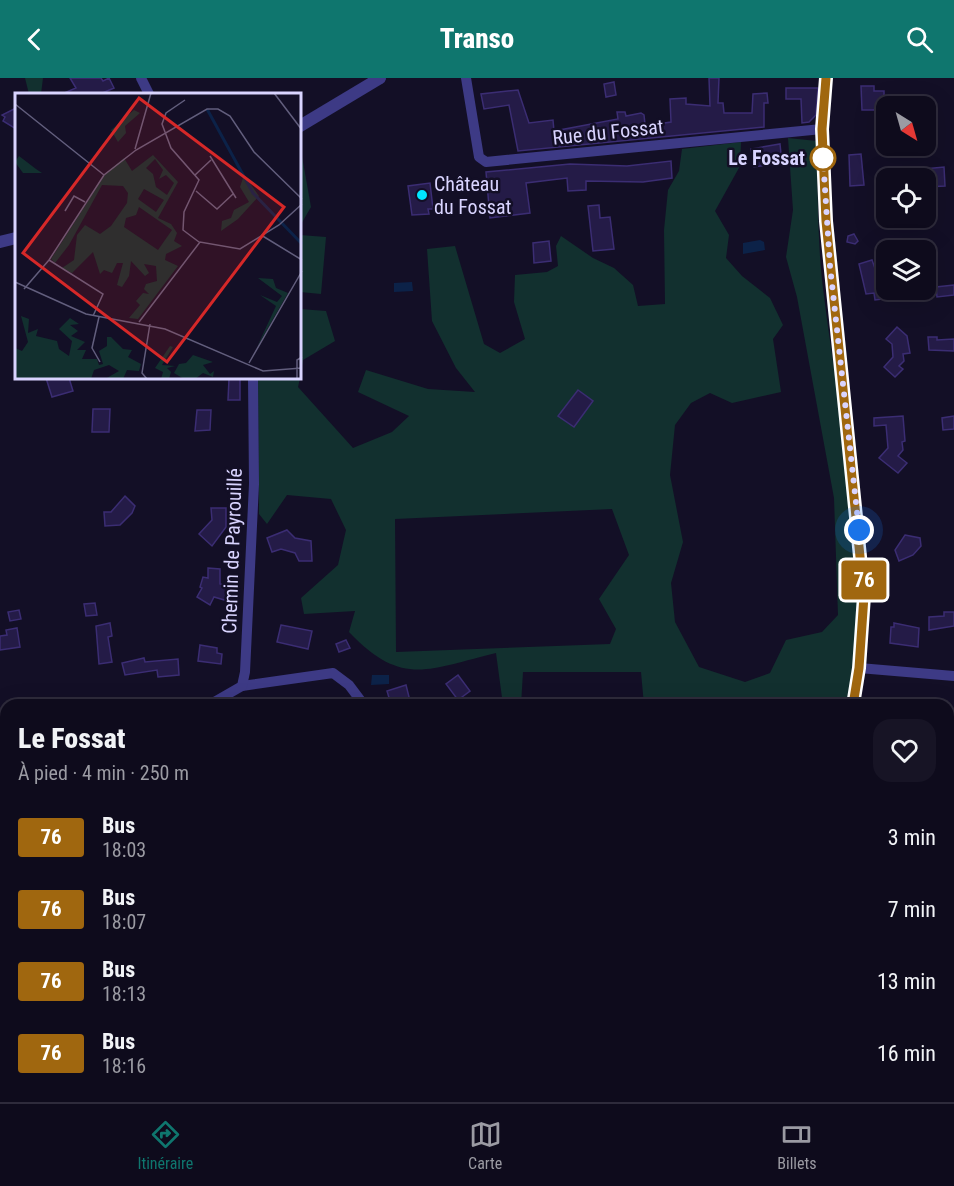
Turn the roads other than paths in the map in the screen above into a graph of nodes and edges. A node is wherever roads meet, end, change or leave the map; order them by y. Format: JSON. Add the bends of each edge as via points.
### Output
{"nodes":[{"id":1,"x":141,"y":78,"type":"edge"},
{"id":2,"x":380,"y":78,"type":"edge"},
{"id":3,"x":466,"y":78,"type":"edge"},
{"id":4,"x":826,"y":78,"type":"edge"},
{"id":5,"x":148,"y":93,"type":"edge"},
{"id":6,"x":302,"y":125,"type":"edge"},
{"id":7,"x":822,"y":129,"type":"junction"},
{"id":8,"x":15,"y":238,"type":"edge"},
{"id":9,"x":0,"y":242,"type":"edge"},
{"id":10,"x":253,"y":380,"type":"edge"},
{"id":11,"x":859,"y":668,"type":"junction"},
{"id":12,"x":954,"y":676,"type":"edge"},
{"id":13,"x":242,"y":686,"type":"junction"},
{"id":14,"x":219,"y":699,"type":"edge"},
{"id":15,"x":360,"y":699,"type":"edge"},
{"id":16,"x":853,"y":699,"type":"edge"}],
"edges":[{"from":1,"to":5,"type":"street"},
{"from":2,"to":6,"type":"street"},
{"from":3,"to":7,"type":"street","name":"Rue du Fossat","via":[[479,157],[486,162]]},
{"from":4,"to":7,"type":"street"},
{"from":7,"to":11,"type":"street","via":[[830,266],[863,573]]},
{"from":8,"to":9,"type":"street"},
{"from":10,"to":13,"type":"street","name":"Chemin de Payrouillé","via":[[254,484]]},
{"from":11,"to":12,"type":"street"},
{"from":11,"to":16,"type":"street"},
{"from":13,"to":14,"type":"street"},
{"from":13,"to":15,"type":"street","via":[[333,674]]}]}
